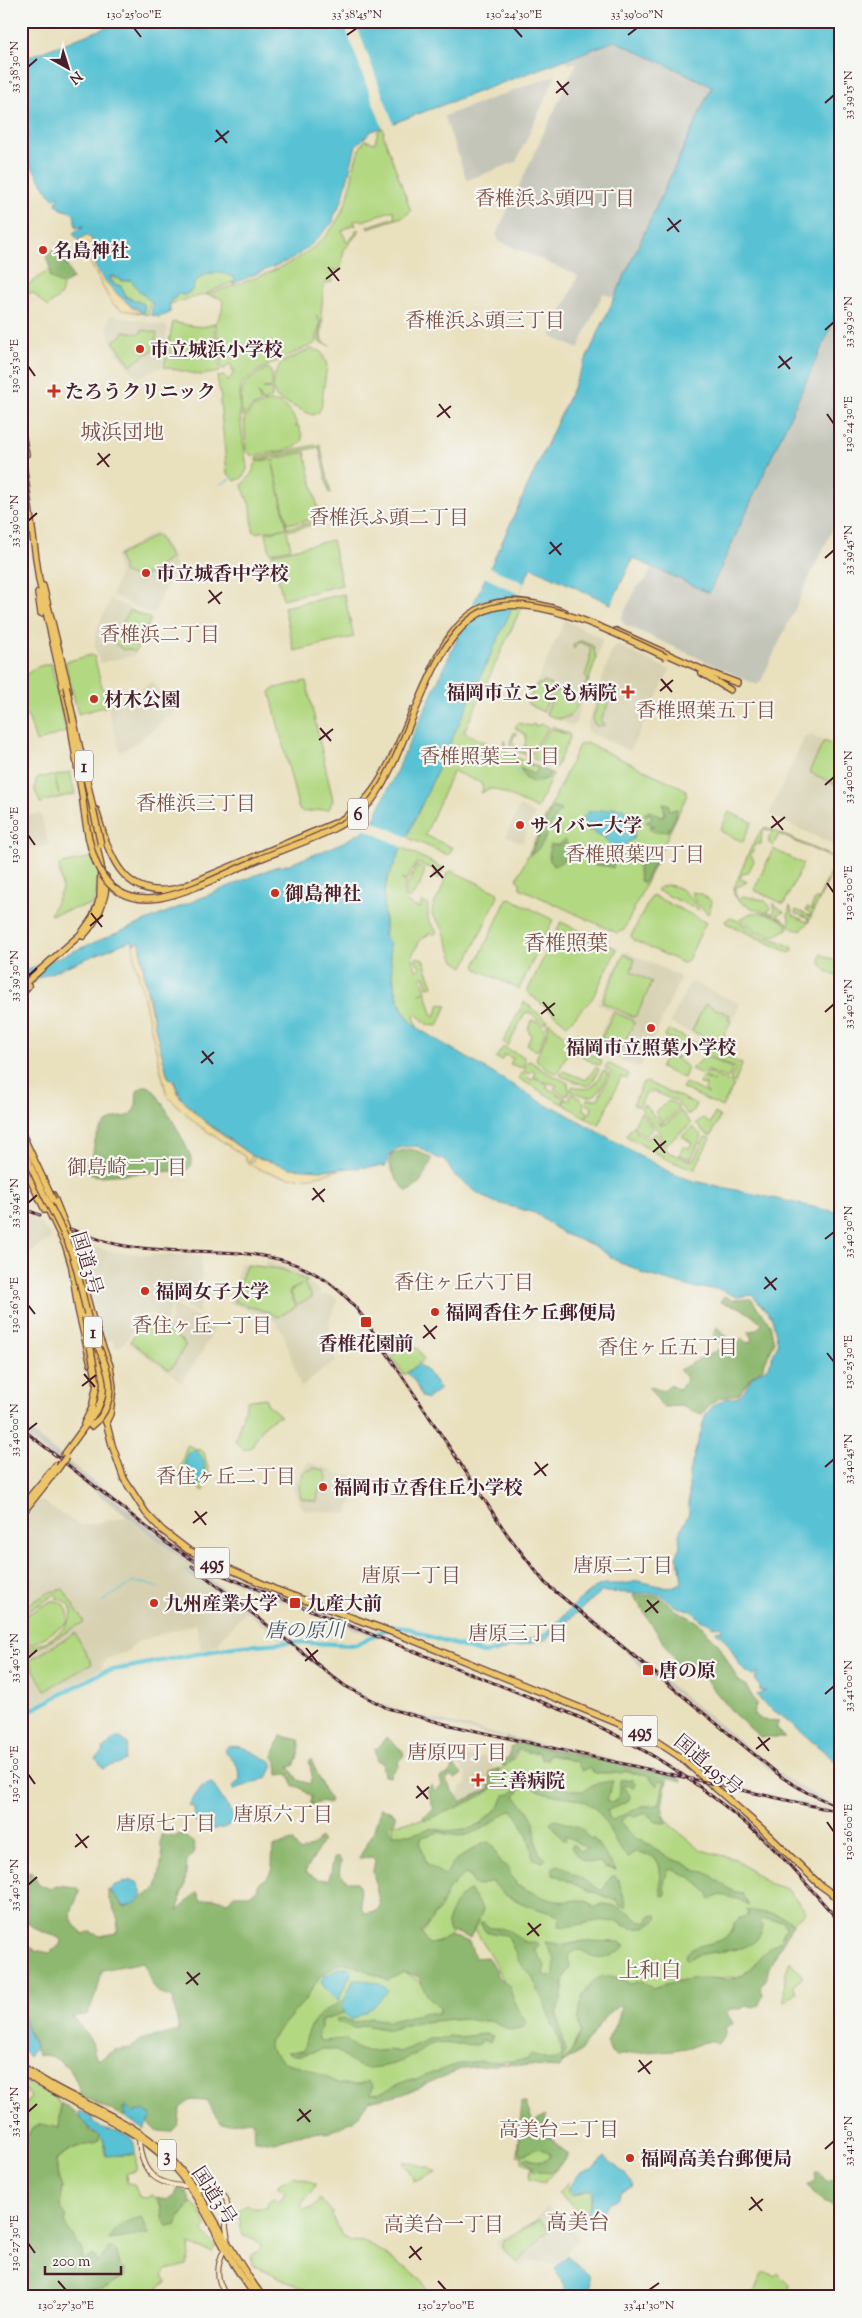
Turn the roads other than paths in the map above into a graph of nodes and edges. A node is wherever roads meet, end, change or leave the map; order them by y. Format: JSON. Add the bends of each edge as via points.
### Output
{"nodes":[{"id":1,"x":21,"y":429,"type":"edge"},
{"id":2,"x":21,"y":449,"type":"edge"},
{"id":3,"x":39,"y":580,"type":"junction"},
{"id":4,"x":43,"y":586,"type":"junction"},
{"id":5,"x":667,"y":655,"type":"junction"},
{"id":6,"x":705,"y":673,"type":"junction"},
{"id":7,"x":737,"y":683,"type":"dead end"},
{"id":8,"x":730,"y":690,"type":"dead end"},
{"id":9,"x":74,"y":723,"type":"junction"},
{"id":10,"x":74,"y":748,"type":"junction"},
{"id":11,"x":89,"y":789,"type":"junction"},
{"id":12,"x":21,"y":987,"type":"edge"},
{"id":13,"x":21,"y":994,"type":"edge"},
{"id":14,"x":21,"y":1132,"type":"edge"},
{"id":15,"x":21,"y":1143,"type":"edge"},
{"id":16,"x":21,"y":1149,"type":"edge"},
{"id":17,"x":21,"y":1159,"type":"edge"},
{"id":18,"x":34,"y":1176,"type":"junction"},
{"id":19,"x":67,"y":1234,"type":"junction"},
{"id":20,"x":63,"y":1248,"type":"junction"},
{"id":21,"x":72,"y":1266,"type":"junction"},
{"id":22,"x":81,"y":1286,"type":"junction"},
{"id":23,"x":89,"y":1306,"type":"junction"},
{"id":24,"x":99,"y":1409,"type":"junction"},
{"id":25,"x":106,"y":1422,"type":"junction"},
{"id":26,"x":75,"y":1441,"type":"junction"},
{"id":27,"x":57,"y":1466,"type":"junction"},
{"id":28,"x":21,"y":1507,"type":"edge"},
{"id":29,"x":21,"y":1515,"type":"edge"},
{"id":30,"x":841,"y":1900,"type":"edge"},
{"id":31,"x":21,"y":2065,"type":"edge"},
{"id":32,"x":21,"y":2071,"type":"edge"},
{"id":33,"x":139,"y":2137,"type":"junction"},
{"id":34,"x":188,"y":2186,"type":"junction"},
{"id":35,"x":196,"y":2188,"type":"junction"},
{"id":36,"x":227,"y":2242,"type":"junction"},
{"id":37,"x":225,"y":2249,"type":"junction"},
{"id":38,"x":228,"y":2297,"type":"edge"},
{"id":39,"x":257,"y":2297,"type":"edge"},
{"id":40,"x":263,"y":2297,"type":"edge"}],
"edges":[{"from":1,"to":4,"type":"highway","number":"1"},
{"from":2,"to":3,"type":"highway","number":"1"},
{"from":3,"to":9,"type":"highway","number":"1","bridge":true},
{"from":3,"to":10,"type":"highway","via":[[39,602]]},
{"from":4,"to":9,"type":"highway","bridge":true,"via":[[51,610]]},
{"from":4,"to":11,"type":"highway","number":"1","bridge":true},
{"from":5,"to":6,"type":"highway","number":"6"},
{"from":5,"to":10,"type":"highway","number":"6","bridge":true,"via":[[539,608],[506,605],[483,612],[465,623],[446,646],[382,785],[362,810],[337,826],[159,898],[139,898],[124,893],[108,883],[98,870],[88,842]]},
{"from":5,"to":11,"type":"highway","number":"6","bridge":true,"via":[[601,625],[535,603],[506,601],[481,608],[463,620],[447,637],[381,778],[360,807],[335,823],[176,889],[147,888],[122,873],[109,854]]},
{"from":6,"to":7,"type":"highway"},
{"from":6,"to":8,"type":"highway"},
{"from":9,"to":10,"type":"highway","number":"6","bridge":true},
{"from":9,"to":10,"type":"highway","via":[[79,755]]},
{"from":9,"to":12,"type":"highway","number":"1","bridge":true,"via":[[98,845],[101,893],[93,917],[81,934]]},
{"from":11,"to":13,"type":"highway","number":"1","bridge":true,"via":[[105,866],[106,888],[102,906],[84,936]]},
{"from":14,"to":19,"type":"highway","bridge":true},
{"from":15,"to":18,"type":"highway","number":"1","bridge":true},
{"from":15,"to":19,"type":"highway","number":"495","via":[[32,1155],[48,1184]]},
{"from":16,"to":18,"type":"highway","number":"1","bridge":true},
{"from":16,"to":19,"type":"highway","name":"国道3号","via":[[34,1167]]},
{"from":17,"to":20,"type":"highway"},
{"from":17,"to":20,"type":"highway","name":"国道3号","via":[[29,1169]]},
{"from":18,"to":24,"type":"highway","number":"1","bridge":true,"via":[[72,1262],[96,1370]]},
{"from":18,"to":24,"type":"highway","number":"1","bridge":true,"via":[[68,1244],[90,1326],[107,1367],[111,1391],[107,1406]]},
{"from":19,"to":22,"type":"highway","name":"国道3号"},
{"from":19,"to":23,"type":"highway","number":"495","via":[[74,1245]]},
{"from":20,"to":21,"type":"highway","name":"国道3号"},
{"from":21,"to":24,"type":"highway","name":"国道3号","via":[[100,1369]]},
{"from":21,"to":25,"type":"highway","number":"495","via":[[78,1310]]},
{"from":22,"to":23,"type":"highway","number":"495"},
{"from":22,"to":24,"type":"highway","name":"国道3号","via":[[106,1375],[106,1390]]},
{"from":23,"to":25,"type":"highway","number":"495","via":[[113,1380],[110,1414]]},
{"from":24,"to":26,"type":"highway","number":"1"},
{"from":24,"to":26,"type":"highway","number":"1","via":[[91,1426]]},
{"from":25,"to":30,"type":"highway","name":"国道495号","number":"495","via":[[118,1464],[135,1498],[153,1522],[188,1550],[274,1589],[383,1629],[657,1740]]},
{"from":26,"to":27,"type":"highway","bridge":true},
{"from":27,"to":28,"type":"highway"},
{"from":27,"to":29,"type":"highway"},
{"from":31,"to":35,"type":"highway","name":"国道3号","number":"3","via":[[57,2089],[131,2126],[171,2159]]},
{"from":32,"to":33,"type":"highway","name":"国道3号","number":"3"},
{"from":33,"to":34,"type":"highway","name":"国道3号","number":"3","via":[[168,2162]]},
{"from":33,"to":34,"type":"main road","via":[[140,2156],[150,2174],[161,2181]]},
{"from":34,"to":37,"type":"highway","name":"国道3号","number":"3"},
{"from":35,"to":36,"type":"highway","name":"国道3号","number":"3"},
{"from":35,"to":36,"type":"main road","via":[[215,2189],[226,2198],[229,2207]]},
{"from":36,"to":37,"type":"main road"},
{"from":36,"to":40,"type":"highway","name":"国道3号","number":"3"},
{"from":37,"to":38,"type":"main road","via":[[218,2263],[218,2277]]},
{"from":37,"to":39,"type":"highway","name":"国道3号","number":"3"}]}
